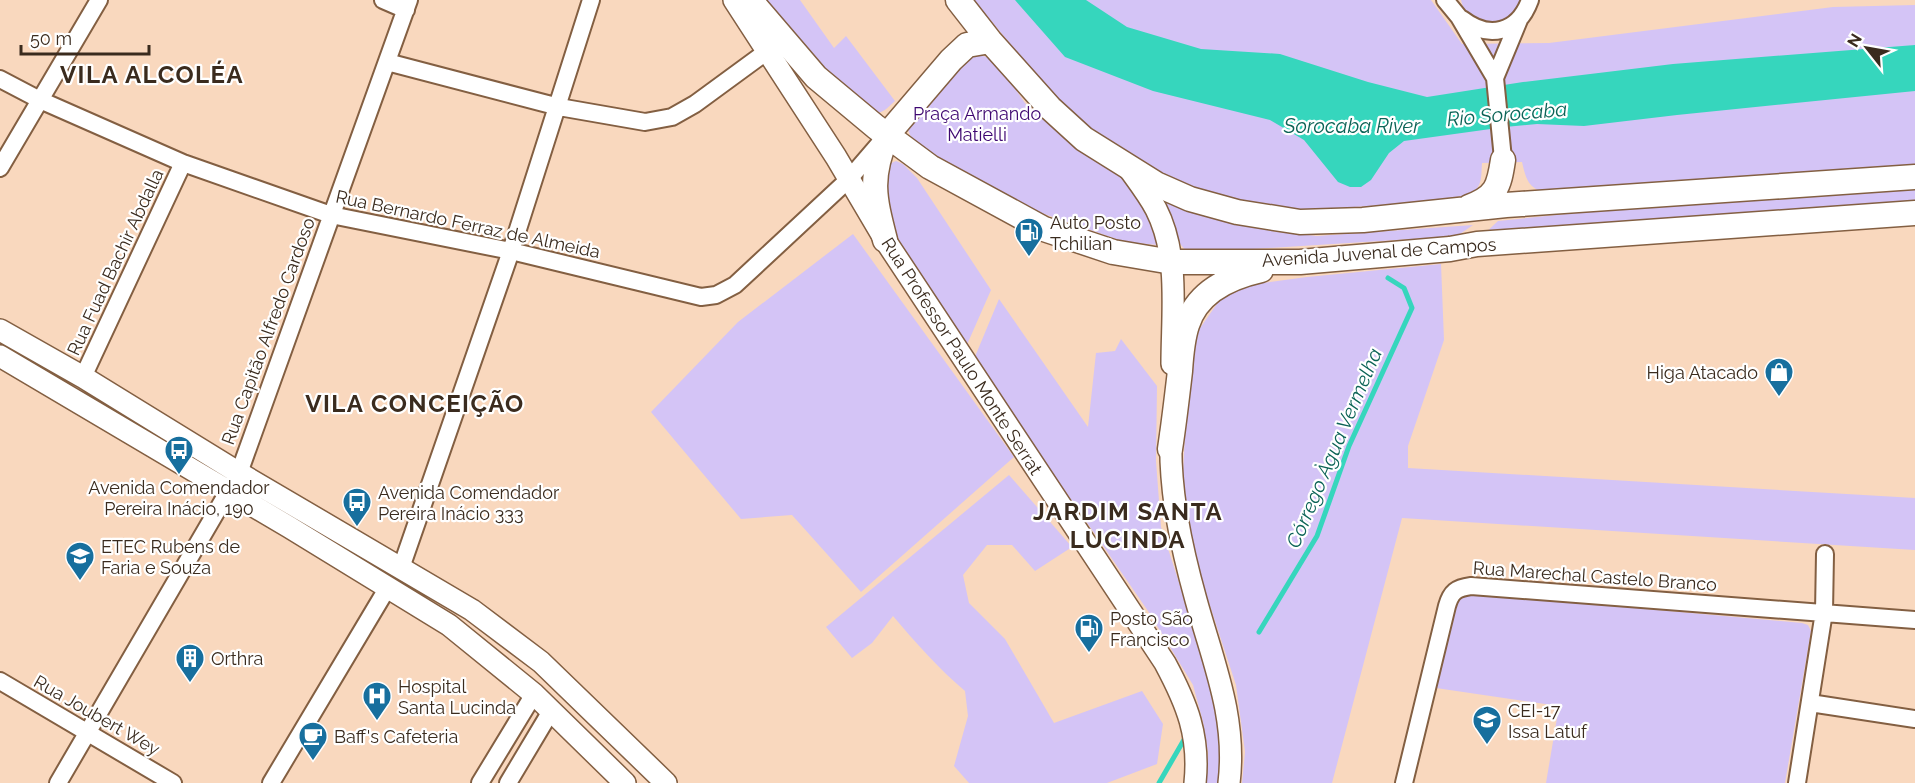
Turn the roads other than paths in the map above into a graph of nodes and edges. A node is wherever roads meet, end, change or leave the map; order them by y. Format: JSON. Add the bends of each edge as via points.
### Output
{"nodes":[{"id":1,"x":99,"y":0,"type":"edge"},
{"id":2,"x":383,"y":0,"type":"edge"},
{"id":3,"x":591,"y":0,"type":"edge"},
{"id":4,"x":734,"y":0,"type":"edge"},
{"id":5,"x":750,"y":0,"type":"edge"},
{"id":6,"x":958,"y":0,"type":"edge"},
{"id":7,"x":1445,"y":0,"type":"edge"},
{"id":8,"x":1453,"y":0,"type":"edge"},
{"id":9,"x":1530,"y":0,"type":"edge"},
{"id":10,"x":407,"y":5,"type":"edge"},
{"id":11,"x":1459,"y":17,"type":"junction"},
{"id":12,"x":1519,"y":20,"type":"junction"},
{"id":13,"x":990,"y":41,"type":"junction"},
{"id":14,"x":766,"y":52,"type":"junction"},
{"id":15,"x":387,"y":62,"type":"junction"},
{"id":16,"x":1495,"y":78,"type":"junction"},
{"id":17,"x":0,"y":79,"type":"edge"},
{"id":18,"x":40,"y":100,"type":"junction"},
{"id":19,"x":559,"y":107,"type":"junction"},
{"id":20,"x":887,"y":135,"type":"junction"},
{"id":21,"x":1503,"y":160,"type":"junction"},
{"id":22,"x":183,"y":164,"type":"junction"},
{"id":23,"x":1127,"y":166,"type":"junction"},
{"id":24,"x":0,"y":168,"type":"edge"},
{"id":25,"x":1915,"y":177,"type":"edge"},
{"id":26,"x":849,"y":180,"type":"junction"},
{"id":27,"x":1541,"y":203,"type":"junction"},
{"id":28,"x":1506,"y":205,"type":"junction"},
{"id":29,"x":1463,"y":210,"type":"junction"},
{"id":30,"x":1915,"y":213,"type":"edge"},
{"id":31,"x":331,"y":214,"type":"junction"},
{"id":32,"x":885,"y":240,"type":"junction"},
{"id":33,"x":1450,"y":249,"type":"junction"},
{"id":34,"x":512,"y":251,"type":"junction"},
{"id":35,"x":1172,"y":262,"type":"junction"},
{"id":36,"x":1300,"y":262,"type":"junction"},
{"id":37,"x":0,"y":330,"type":"edge"},
{"id":38,"x":0,"y":356,"type":"edge"},
{"id":39,"x":83,"y":377,"type":"junction"},
{"id":40,"x":1170,"y":449,"type":"junction"},
{"id":41,"x":234,"y":482,"type":"junction"},
{"id":42,"x":1825,"y":554,"type":"dead end"},
{"id":43,"x":401,"y":568,"type":"junction"},
{"id":44,"x":388,"y":587,"type":"junction"},
{"id":45,"x":1824,"y":612,"type":"junction"},
{"id":46,"x":1915,"y":620,"type":"edge"},
{"id":47,"x":0,"y":681,"type":"edge"},
{"id":48,"x":534,"y":694,"type":"junction"},
{"id":49,"x":1810,"y":703,"type":"junction"},
{"id":50,"x":551,"y":711,"type":"junction"},
{"id":51,"x":1915,"y":719,"type":"edge"},
{"id":52,"x":88,"y":732,"type":"junction"},
{"id":53,"x":58,"y":783,"type":"edge"},
{"id":54,"x":173,"y":783,"type":"edge"},
{"id":55,"x":271,"y":783,"type":"edge"},
{"id":56,"x":480,"y":783,"type":"edge"},
{"id":57,"x":508,"y":783,"type":"edge"},
{"id":58,"x":625,"y":783,"type":"edge"},
{"id":59,"x":666,"y":783,"type":"edge"},
{"id":60,"x":1195,"y":783,"type":"edge"},
{"id":61,"x":1229,"y":783,"type":"edge"},
{"id":62,"x":1404,"y":783,"type":"edge"},
{"id":63,"x":1797,"y":783,"type":"edge"}],
"edges":[{"from":1,"to":18,"type":"street"},
{"from":2,"to":10,"type":"street"},
{"from":3,"to":19,"type":"street"},
{"from":4,"to":14,"type":"main road","name":"Rua Professor Paulo Monte Serrat"},
{"from":5,"to":20,"type":"highway","name":"Avenida Juvenal de Campos","via":[[816,77]]},
{"from":6,"to":13,"type":"highway","name":"Avenida Juvenal de Campos"},
{"from":7,"to":11,"type":"street"},
{"from":8,"to":11,"type":"street"},
{"from":9,"to":12,"type":"street"},
{"from":10,"to":15,"type":"street","name":"Rua Capitão Alfredo Cardoso"},
{"from":11,"to":12,"type":"street","via":[[1482,31],[1508,28]]},
{"from":11,"to":16,"type":"street"},
{"from":12,"to":16,"type":"street"},
{"from":13,"to":20,"type":"highway","via":[[967,45]]},
{"from":13,"to":23,"type":"highway","name":"Avenida Juvenal de Campos","via":[[1050,108],[1084,139]]},
{"from":14,"to":19,"type":"street","via":[[672,117],[645,122]]},
{"from":14,"to":26,"type":"main road","name":"Rua Professor Paulo Monte Serrat"},
{"from":15,"to":19,"type":"street"},
{"from":15,"to":31,"type":"street","name":"Rua Capitão Alfredo Cardoso"},
{"from":16,"to":21,"type":"street"},
{"from":17,"to":18,"type":"street","name":"Rua Bernardo Ferraz de Almeida"},
{"from":18,"to":22,"type":"street","name":"Rua Bernardo Ferraz de Almeida"},
{"from":18,"to":24,"type":"street"},
{"from":19,"to":34,"type":"street"},
{"from":20,"to":26,"type":"street","name":"Rua Bernardo Ferraz de Almeida"},
{"from":20,"to":32,"type":"highway","via":[[875,183],[875,201]]},
{"from":20,"to":35,"type":"highway","name":"Avenida Juvenal de Campos","via":[[930,167],[1044,229],[1113,252]]},
{"from":21,"to":27,"type":"highway","via":[[1510,183]]},
{"from":21,"to":28,"type":"street"},
{"from":21,"to":29,"type":"highway","via":[[1496,189],[1483,201]]},
{"from":22,"to":31,"type":"street","name":"Rua Bernardo Ferraz de Almeida"},
{"from":22,"to":39,"type":"street","name":"Rua Fuad Bachir Abdalla"},
{"from":23,"to":29,"type":"highway","name":"Avenida Juvenal de Campos","via":[[1190,199],[1237,212],[1300,222]]},
{"from":23,"to":35,"type":"main road","via":[[1155,208]]},
{"from":25,"to":27,"type":"highway","name":"Avenida Juvenal de Campos"},
{"from":26,"to":32,"type":"main road","name":"Rua Professor Paulo Monte Serrat"},
{"from":26,"to":34,"type":"street","name":"Rua Bernardo Ferraz de Almeida","via":[[735,285],[716,295],[701,297]]},
{"from":27,"to":28,"type":"highway","name":"Avenida Juvenal de Campos"},
{"from":28,"to":29,"type":"highway","name":"Avenida Juvenal de Campos"},
{"from":28,"to":33,"type":"highway","via":[[1480,232]]},
{"from":30,"to":33,"type":"highway","name":"Avenida Juvenal de Campos"},
{"from":31,"to":34,"type":"street","name":"Rua Bernardo Ferraz de Almeida"},
{"from":31,"to":41,"type":"street","name":"Rua Capitão Alfredo Cardoso"},
{"from":32,"to":60,"type":"main road","name":"Rua Professor Paulo Monte Serrat","via":[[1166,663],[1193,725]]},
{"from":33,"to":36,"type":"highway","name":"Avenida Juvenal de Campos"},
{"from":34,"to":43,"type":"street"},
{"from":35,"to":36,"type":"highway","name":"Avenida Juvenal de Campos"},
{"from":35,"to":40,"type":"main road"},
{"from":36,"to":40,"type":"highway","via":[[1242,274],[1222,283],[1198,303],[1184,336]]},
{"from":37,"to":39,"type":"main road"},
{"from":38,"to":41,"type":"main road"},
{"from":39,"to":41,"type":"main road"},
{"from":40,"to":61,"type":"main road","via":[[1179,533],[1228,711]]},
{"from":41,"to":43,"type":"main road"},
{"from":41,"to":44,"type":"main road"},
{"from":41,"to":52,"type":"street","name":"Rua Capitão Alfredo Cardoso"},
{"from":42,"to":45,"type":"street"},
{"from":43,"to":59,"type":"main road","via":[[472,610],[541,662]]},
{"from":44,"to":48,"type":"main road","via":[[449,625]]},
{"from":44,"to":55,"type":"street"},
{"from":45,"to":46,"type":"street"},
{"from":45,"to":49,"type":"street"},
{"from":45,"to":62,"type":"street","name":"Rua Marechal Castelo Branco","via":[[1462,587],[1450,596],[1447,606]]},
{"from":47,"to":52,"type":"street","name":"Rua Joubert Wey"},
{"from":48,"to":50,"type":"main road"},
{"from":48,"to":56,"type":"street"},
{"from":49,"to":51,"type":"street"},
{"from":49,"to":63,"type":"street"},
{"from":50,"to":57,"type":"street"},
{"from":50,"to":58,"type":"main road"},
{"from":52,"to":53,"type":"street","name":"Rua Capitão Alfredo Cardoso"},
{"from":52,"to":54,"type":"street","name":"Rua Joubert Wey"}]}
